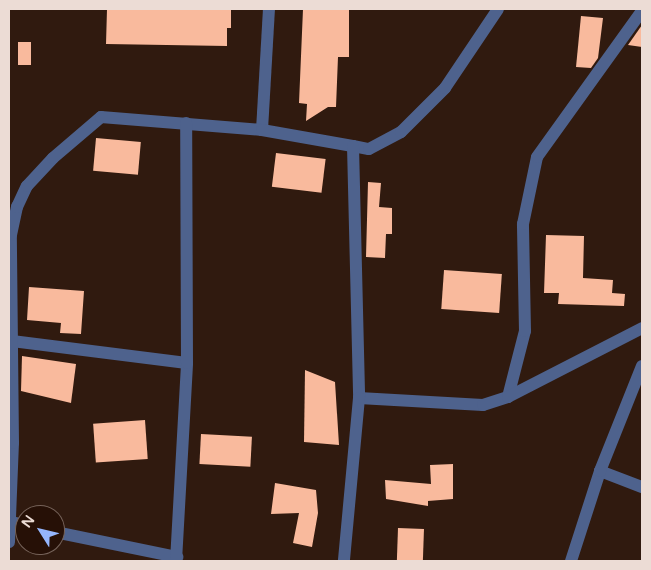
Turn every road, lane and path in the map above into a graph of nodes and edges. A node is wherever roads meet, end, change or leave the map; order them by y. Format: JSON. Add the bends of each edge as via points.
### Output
{"nodes":[{"id":1,"x":269,"y":9,"type":"edge"},
{"id":2,"x":498,"y":9,"type":"edge"},
{"id":3,"x":642,"y":11,"type":"edge"},
{"id":4,"x":186,"y":123,"type":"junction"},
{"id":5,"x":262,"y":130,"type":"junction"},
{"id":6,"x":353,"y":146,"type":"junction"},
{"id":7,"x":10,"y":273,"type":"edge"},
{"id":8,"x":642,"y":328,"type":"edge"},
{"id":9,"x":12,"y":341,"type":"junction"},
{"id":10,"x":187,"y":363,"type":"junction"},
{"id":11,"x":642,"y":366,"type":"edge"},
{"id":12,"x":508,"y":397,"type":"junction"},
{"id":13,"x":359,"y":398,"type":"junction"},
{"id":14,"x":600,"y":471,"type":"junction"},
{"id":15,"x":642,"y":487,"type":"edge"},
{"id":16,"x":10,"y":522,"type":"edge"},
{"id":17,"x":65,"y":534,"type":"edge"},
{"id":18,"x":9,"y":542,"type":"edge"},
{"id":19,"x":176,"y":559,"type":"edge"},
{"id":20,"x":344,"y":561,"type":"edge"},
{"id":21,"x":571,"y":561,"type":"edge"}],
"edges":[{"from":1,"to":5,"type":"street"},
{"from":2,"to":6,"type":"street","via":[[445,88],[402,132],[368,149]]},
{"from":3,"to":12,"type":"street","via":[[536,157],[523,224],[525,331]]},
{"from":4,"to":5,"type":"street"},
{"from":4,"to":7,"type":"street","via":[[101,117],[84,129],[27,186],[11,236]]},
{"from":4,"to":10,"type":"street"},
{"from":5,"to":6,"type":"street"},
{"from":6,"to":13,"type":"street"},
{"from":7,"to":9,"type":"street"},
{"from":8,"to":12,"type":"street"},
{"from":9,"to":10,"type":"street"},
{"from":9,"to":16,"type":"street"},
{"from":10,"to":19,"type":"street"},
{"from":11,"to":14,"type":"street"},
{"from":12,"to":13,"type":"street","via":[[458,407]]},
{"from":13,"to":20,"type":"street"},
{"from":14,"to":15,"type":"street"},
{"from":14,"to":21,"type":"street"},
{"from":16,"to":18,"type":"street"},
{"from":17,"to":19,"type":"street"}]}
